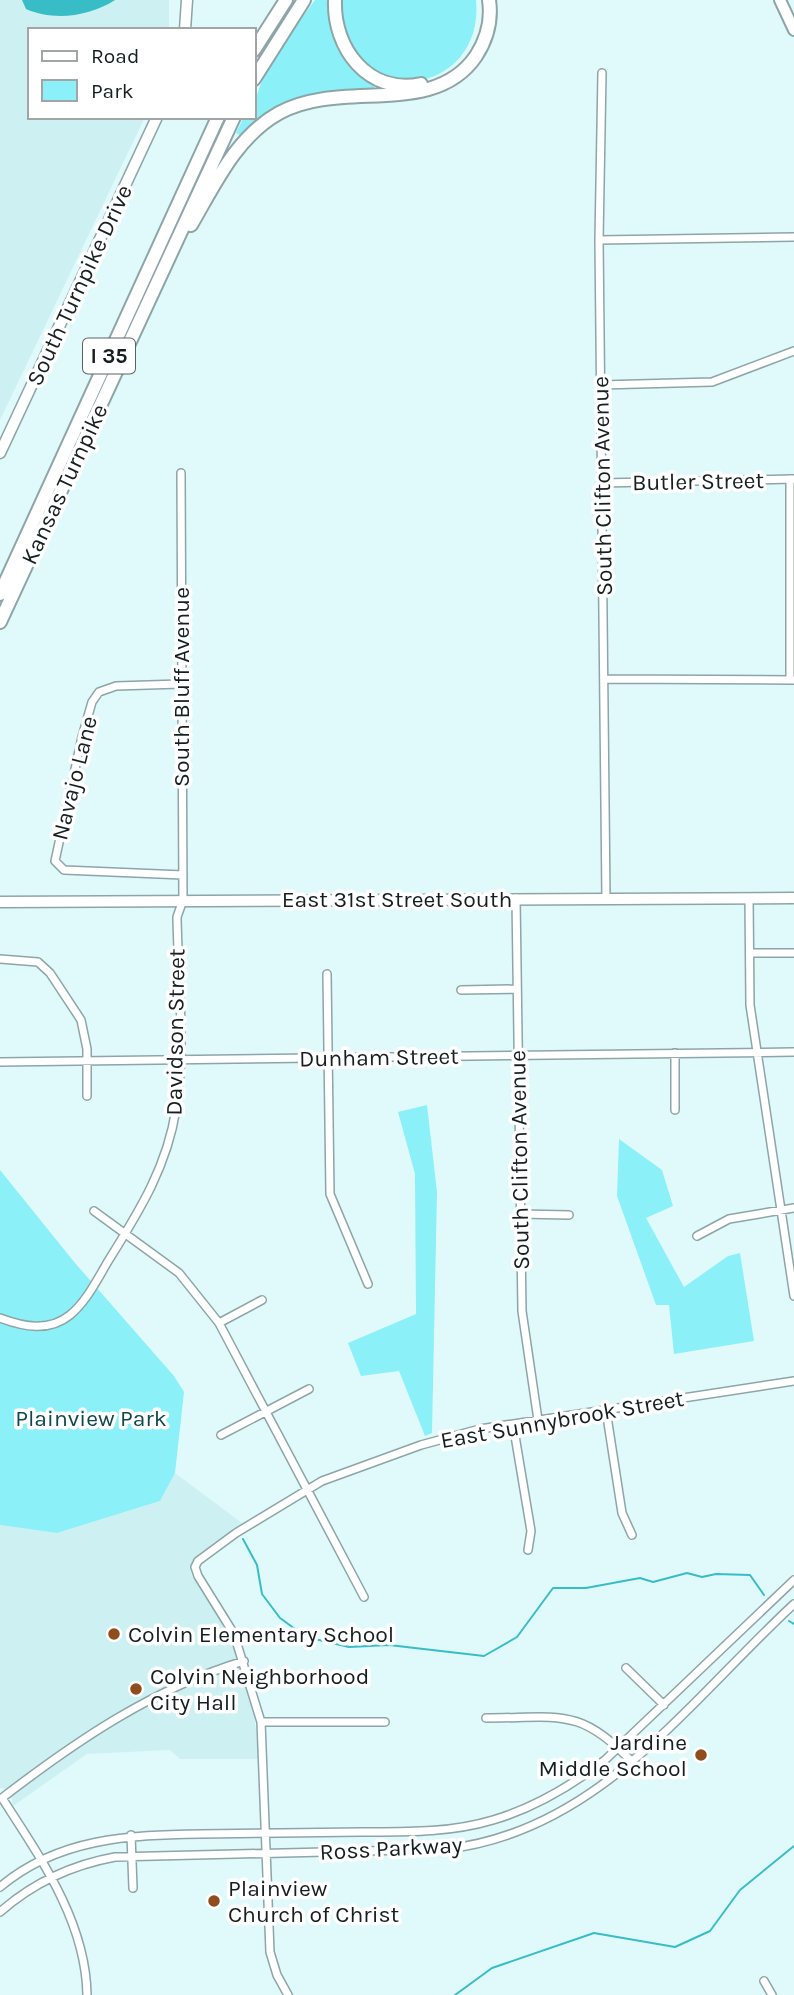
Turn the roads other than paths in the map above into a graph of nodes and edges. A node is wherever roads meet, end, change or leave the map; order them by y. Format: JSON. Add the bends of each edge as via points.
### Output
{"nodes":[{"id":1,"x":187,"y":0,"type":"edge"},
{"id":2,"x":280,"y":0,"type":"edge"},
{"id":3,"x":286,"y":0,"type":"edge"},
{"id":4,"x":304,"y":0,"type":"edge"},
{"id":5,"x":335,"y":0,"type":"edge"},
{"id":6,"x":482,"y":0,"type":"edge"},
{"id":7,"x":489,"y":0,"type":"edge"},
{"id":8,"x":780,"y":0,"type":"edge"},
{"id":9,"x":185,"y":28,"type":"edge"},
{"id":10,"x":794,"y":30,"type":"edge"},
{"id":11,"x":256,"y":44,"type":"edge"},
{"id":12,"x":256,"y":45,"type":"edge"},
{"id":13,"x":602,"y":73,"type":"dead end"},
{"id":14,"x":256,"y":76,"type":"edge"},
{"id":15,"x":156,"y":119,"type":"edge"},
{"id":16,"x":217,"y":119,"type":"edge"},
{"id":17,"x":233,"y":119,"type":"edge"},
{"id":18,"x":794,"y":237,"type":"edge"},
{"id":19,"x":600,"y":240,"type":"junction"},
{"id":20,"x":173,"y":251,"type":"junction"},
{"id":21,"x":794,"y":351,"type":"edge"},
{"id":22,"x":601,"y":385,"type":"junction"},
{"id":23,"x":0,"y":453,"type":"edge"},
{"id":24,"x":181,"y":473,"type":"dead end"},
{"id":25,"x":792,"y":479,"type":"edge"},
{"id":26,"x":602,"y":483,"type":"junction"},
{"id":27,"x":0,"y":594,"type":"edge"},
{"id":28,"x":0,"y":622,"type":"edge"},
{"id":29,"x":604,"y":679,"type":"junction"},
{"id":30,"x":792,"y":680,"type":"edge"},
{"id":31,"x":180,"y":684,"type":"junction"},
{"id":32,"x":183,"y":875,"type":"junction"},
{"id":33,"x":516,"y":898,"type":"junction"},
{"id":34,"x":606,"y":898,"type":"junction"},
{"id":35,"x":749,"y":898,"type":"junction"},
{"id":36,"x":794,"y":898,"type":"edge"},
{"id":37,"x":183,"y":900,"type":"junction"},
{"id":38,"x":0,"y":902,"type":"edge"},
{"id":39,"x":750,"y":953,"type":"junction"},
{"id":40,"x":794,"y":953,"type":"edge"},
{"id":41,"x":0,"y":959,"type":"edge"},
{"id":42,"x":327,"y":974,"type":"dead end"},
{"id":43,"x":517,"y":989,"type":"junction"},
{"id":44,"x":461,"y":990,"type":"dead end"},
{"id":45,"x":757,"y":1052,"type":"junction"},
{"id":46,"x":794,"y":1052,"type":"edge"},
{"id":47,"x":675,"y":1053,"type":"junction"},
{"id":48,"x":518,"y":1055,"type":"junction"},
{"id":49,"x":328,"y":1058,"type":"junction"},
{"id":50,"x":179,"y":1059,"type":"junction"},
{"id":51,"x":88,"y":1060,"type":"junction"},
{"id":52,"x":0,"y":1062,"type":"edge"},
{"id":53,"x":87,"y":1096,"type":"dead end"},
{"id":54,"x":676,"y":1111,"type":"dead end"},
{"id":55,"x":794,"y":1208,"type":"edge"},
{"id":56,"x":781,"y":1210,"type":"junction"},
{"id":57,"x":94,"y":1211,"type":"dead end"},
{"id":58,"x":520,"y":1214,"type":"junction"},
{"id":59,"x":569,"y":1215,"type":"dead end"},
{"id":60,"x":125,"y":1233,"type":"junction"},
{"id":61,"x":697,"y":1236,"type":"dead end"},
{"id":62,"x":368,"y":1284,"type":"dead end"},
{"id":63,"x":794,"y":1296,"type":"edge"},
{"id":64,"x":262,"y":1300,"type":"dead end"},
{"id":65,"x":0,"y":1318,"type":"edge"},
{"id":66,"x":219,"y":1323,"type":"junction"},
{"id":67,"x":794,"y":1381,"type":"edge"},
{"id":68,"x":309,"y":1389,"type":"dead end"},
{"id":69,"x":606,"y":1410,"type":"junction"},
{"id":70,"x":263,"y":1411,"type":"junction"},
{"id":71,"x":538,"y":1420,"type":"junction"},
{"id":72,"x":513,"y":1424,"type":"junction"},
{"id":73,"x":221,"y":1435,"type":"dead end"},
{"id":74,"x":306,"y":1491,"type":"junction"},
{"id":75,"x":632,"y":1535,"type":"dead end"},
{"id":76,"x":528,"y":1550,"type":"dead end"},
{"id":77,"x":794,"y":1580,"type":"edge"},
{"id":78,"x":364,"y":1597,"type":"dead end"},
{"id":79,"x":794,"y":1604,"type":"edge"},
{"id":80,"x":244,"y":1661,"type":"junction"},
{"id":81,"x":626,"y":1668,"type":"dead end"},
{"id":82,"x":664,"y":1704,"type":"junction"},
{"id":83,"x":486,"y":1718,"type":"dead end"},
{"id":84,"x":261,"y":1722,"type":"junction"},
{"id":85,"x":385,"y":1722,"type":"dead end"},
{"id":86,"x":619,"y":1747,"type":"junction"},
{"id":87,"x":632,"y":1762,"type":"junction"},
{"id":88,"x":265,"y":1833,"type":"junction"},
{"id":89,"x":131,"y":1835,"type":"junction"},
{"id":90,"x":266,"y":1853,"type":"junction"},
{"id":91,"x":132,"y":1855,"type":"junction"},
{"id":92,"x":41,"y":1860,"type":"junction"},
{"id":93,"x":50,"y":1878,"type":"junction"},
{"id":94,"x":0,"y":1887,"type":"edge"},
{"id":95,"x":133,"y":1888,"type":"dead end"},
{"id":96,"x":0,"y":1912,"type":"edge"},
{"id":97,"x":764,"y":1981,"type":"dead end"},
{"id":98,"x":87,"y":1995,"type":"edge"},
{"id":99,"x":288,"y":1995,"type":"edge"},
{"id":100,"x":772,"y":1995,"type":"edge"}],
"edges":[{"from":1,"to":9,"type":"street"},
{"from":2,"to":11,"type":"highway"},
{"from":3,"to":12,"type":"highway"},
{"from":4,"to":14,"type":"highway"},
{"from":5,"to":6,"type":"highway","via":[[337,31],[351,58],[383,82],[414,85],[444,77],[467,58],[480,33]]},
{"from":7,"to":20,"type":"highway","via":[[489,23],[481,48],[459,74],[442,85],[406,94],[329,97],[295,105],[262,124],[227,164]]},
{"from":8,"to":10,"type":"main road"},
{"from":13,"to":19,"type":"street","name":"South Clifton Avenue"},
{"from":15,"to":23,"type":"street","name":"South Turnpike Drive"},
{"from":16,"to":27,"type":"highway","name":"Kansas Turnpike","number":"I 35"},
{"from":17,"to":20,"type":"highway","name":"Kansas Turnpike","number":"I 35"},
{"from":18,"to":19,"type":"street"},
{"from":19,"to":22,"type":"street","name":"South Clifton Avenue"},
{"from":20,"to":28,"type":"highway","name":"Kansas Turnpike","number":"I 35"},
{"from":21,"to":22,"type":"street","via":[[712,382]]},
{"from":22,"to":26,"type":"street","name":"South Clifton Avenue"},
{"from":24,"to":31,"type":"street","name":"South Bluff Avenue"},
{"from":25,"to":26,"type":"street","name":"Butler Street"},
{"from":25,"to":30,"type":"street"},
{"from":26,"to":29,"type":"street","name":"South Clifton Avenue"},
{"from":29,"to":30,"type":"street"},
{"from":29,"to":34,"type":"street","name":"South Clifton Avenue"},
{"from":31,"to":32,"type":"street","name":"South Bluff Avenue"},
{"from":31,"to":32,"type":"street","name":"Navajo Lane","via":[[116,686],[95,697],[82,737],[56,864],[64,870]]},
{"from":32,"to":37,"type":"street","name":"South Bluff Avenue"},
{"from":33,"to":34,"type":"street","name":"East 31st Street South"},
{"from":33,"to":37,"type":"street","name":"East 31st Street South"},
{"from":33,"to":43,"type":"street","name":"South Clifton Avenue"},
{"from":34,"to":35,"type":"street","name":"East 31st Street South"},
{"from":35,"to":36,"type":"street","name":"East 31st Street South"},
{"from":35,"to":39,"type":"street"},
{"from":37,"to":38,"type":"street","name":"East 31st Street South"},
{"from":37,"to":50,"type":"street","name":"Davidson Street","via":[[177,917]]},
{"from":39,"to":40,"type":"street"},
{"from":39,"to":45,"type":"street","via":[[750,1006]]},
{"from":41,"to":51,"type":"street","via":[[38,962],[50,973],[81,1020]]},
{"from":42,"to":49,"type":"street"},
{"from":43,"to":44,"type":"street"},
{"from":43,"to":48,"type":"street","name":"South Clifton Avenue"},
{"from":45,"to":46,"type":"street","name":"Dunham Street"},
{"from":45,"to":47,"type":"street","name":"Dunham Street"},
{"from":45,"to":56,"type":"street"},
{"from":47,"to":48,"type":"street","name":"Dunham Street"},
{"from":47,"to":54,"type":"street"},
{"from":48,"to":49,"type":"street","name":"Dunham Street"},
{"from":48,"to":58,"type":"street","name":"South Clifton Avenue"},
{"from":49,"to":50,"type":"street","name":"Dunham Street"},
{"from":49,"to":62,"type":"street","via":[[330,1194]]},
{"from":50,"to":51,"type":"street","name":"Dunham Street"},
{"from":50,"to":60,"type":"street","name":"Davidson Street","via":[[170,1141],[159,1175]]},
{"from":51,"to":52,"type":"street","name":"Dunham Street"},
{"from":51,"to":53,"type":"street"},
{"from":55,"to":56,"type":"street"},
{"from":56,"to":61,"type":"street","via":[[729,1219]]},
{"from":56,"to":63,"type":"street"},
{"from":57,"to":60,"type":"street"},
{"from":58,"to":59,"type":"street"},
{"from":58,"to":71,"type":"street","name":"South Clifton Avenue","via":[[522,1317]]},
{"from":60,"to":65,"type":"street","name":"Davidson Street","via":[[71,1315],[40,1327]]},
{"from":60,"to":66,"type":"street","via":[[179,1273]]},
{"from":64,"to":66,"type":"street"},
{"from":66,"to":70,"type":"street"},
{"from":67,"to":69,"type":"street","name":"East Sunnybrook Street"},
{"from":68,"to":70,"type":"street"},
{"from":69,"to":71,"type":"street","name":"East Sunnybrook Street"},
{"from":69,"to":75,"type":"street","via":[[622,1513]]},
{"from":70,"to":73,"type":"street"},
{"from":70,"to":74,"type":"street"},
{"from":71,"to":72,"type":"street","name":"East Sunnybrook Street"},
{"from":72,"to":74,"type":"street","name":"East Sunnybrook Street","via":[[371,1461]]},
{"from":72,"to":76,"type":"street","via":[[531,1531]]},
{"from":74,"to":78,"type":"street"},
{"from":74,"to":80,"type":"street","name":"East Sunnybrook Street","via":[[236,1532],[195,1567],[234,1634]]},
{"from":77,"to":82,"type":"street","name":"Ross Parkway"},
{"from":79,"to":87,"type":"street","name":"Ross Parkway"},
{"from":80,"to":84,"type":"street"},
{"from":80,"to":92,"type":"street","via":[[130,1710],[48,1762],[2,1798]]},
{"from":81,"to":82,"type":"street"},
{"from":82,"to":86,"type":"street","name":"Ross Parkway"},
{"from":83,"to":86,"type":"street","via":[[576,1720],[589,1724]]},
{"from":84,"to":85,"type":"street"},
{"from":84,"to":88,"type":"street"},
{"from":86,"to":87,"type":"street"},
{"from":86,"to":88,"type":"street","name":"Ross Parkway","via":[[565,1788],[493,1820],[416,1831]]},
{"from":87,"to":90,"type":"street","name":"Ross Parkway","via":[[601,1788],[553,1817],[474,1844],[418,1851]]},
{"from":88,"to":89,"type":"street","name":"Ross Parkway"},
{"from":88,"to":90,"type":"street"},
{"from":89,"to":91,"type":"street"},
{"from":89,"to":92,"type":"street","name":"Ross Parkway","via":[[75,1846]]},
{"from":90,"to":91,"type":"street","name":"Ross Parkway"},
{"from":90,"to":99,"type":"street","via":[[270,1952]]},
{"from":91,"to":93,"type":"street","name":"Ross Parkway","via":[[96,1860]]},
{"from":91,"to":95,"type":"street"},
{"from":92,"to":93,"type":"street"},
{"from":92,"to":94,"type":"street","name":"Ross Parkway"},
{"from":93,"to":96,"type":"street","name":"Ross Parkway"},
{"from":93,"to":98,"type":"street","via":[[83,1958]]},
{"from":97,"to":100,"type":"street"}]}
